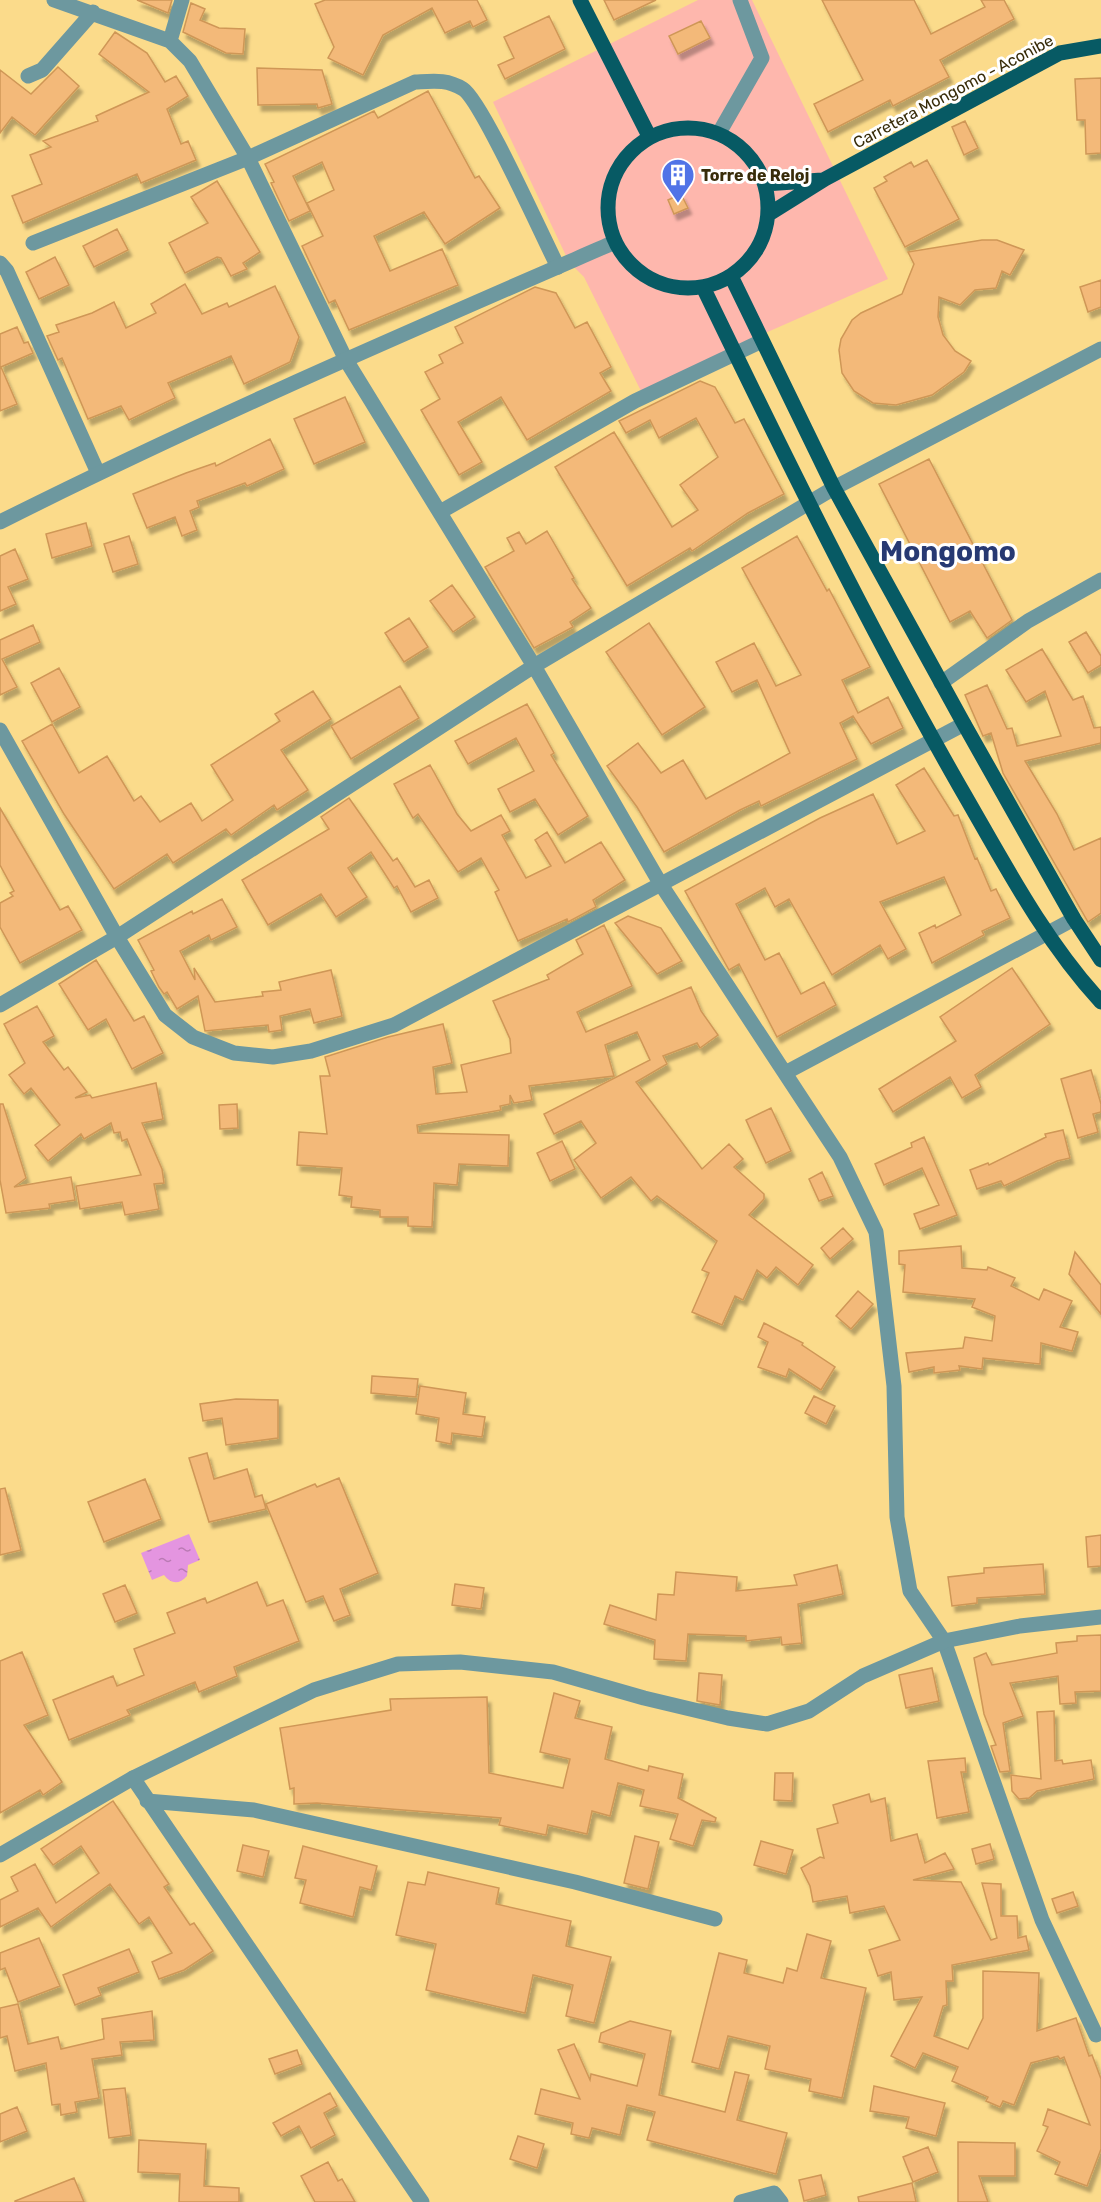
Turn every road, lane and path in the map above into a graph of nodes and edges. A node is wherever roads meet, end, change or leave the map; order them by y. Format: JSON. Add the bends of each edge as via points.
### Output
{"nodes":[{"id":1,"x":54,"y":0,"type":"edge"},
{"id":2,"x":182,"y":0,"type":"edge"},
{"id":3,"x":580,"y":0,"type":"edge"},
{"id":4,"x":740,"y":0,"type":"edge"},
{"id":5,"x":93,"y":12,"type":"junction"},
{"id":6,"x":170,"y":40,"type":"junction"},
{"id":7,"x":1101,"y":46,"type":"edge"},
{"id":8,"x":28,"y":76,"type":"dead end"},
{"id":9,"x":718,"y":133,"type":"junction"},
{"id":10,"x":650,"y":136,"type":"junction"},
{"id":11,"x":248,"y":158,"type":"junction"},
{"id":12,"x":825,"y":179,"type":"junction"},
{"id":13,"x":765,"y":184,"type":"junction"},
{"id":14,"x":769,"y":214,"type":"junction"},
{"id":15,"x":615,"y":242,"type":"junction"},
{"id":16,"x":33,"y":243,"type":"dead end"},
{"id":17,"x":0,"y":263,"type":"edge"},
{"id":18,"x":558,"y":267,"type":"junction"},
{"id":19,"x":731,"y":276,"type":"junction"},
{"id":20,"x":703,"y":287,"type":"junction"},
{"id":21,"x":762,"y":340,"type":"junction"},
{"id":22,"x":1101,"y":349,"type":"edge"},
{"id":23,"x":736,"y":354,"type":"junction"},
{"id":24,"x":346,"y":360,"type":"junction"},
{"id":25,"x":98,"y":473,"type":"junction"},
{"id":26,"x":834,"y":488,"type":"junction"},
{"id":27,"x":808,"y":502,"type":"junction"},
{"id":28,"x":440,"y":512,"type":"junction"},
{"id":29,"x":0,"y":522,"type":"edge"},
{"id":30,"x":1101,"y":580,"type":"edge"},
{"id":31,"x":534,"y":666,"type":"junction"},
{"id":32,"x":941,"y":683,"type":"junction"},
{"id":33,"x":964,"y":724,"type":"junction"},
{"id":34,"x":0,"y":730,"type":"edge"},
{"id":35,"x":934,"y":741,"type":"junction"},
{"id":36,"x":660,"y":883,"type":"junction"},
{"id":37,"x":1074,"y":919,"type":"junction"},
{"id":38,"x":1047,"y":933,"type":"junction"},
{"id":39,"x":117,"y":937,"type":"junction"},
{"id":40,"x":1101,"y":960,"type":"edge"},
{"id":41,"x":1101,"y":1002,"type":"edge"},
{"id":42,"x":0,"y":1005,"type":"edge"},
{"id":43,"x":785,"y":1073,"type":"junction"},
{"id":44,"x":1101,"y":1617,"type":"edge"},
{"id":45,"x":944,"y":1641,"type":"junction"},
{"id":46,"x":133,"y":1778,"type":"junction"},
{"id":47,"x":147,"y":1801,"type":"junction"},
{"id":48,"x":0,"y":1855,"type":"edge"},
{"id":49,"x":715,"y":1918,"type":"dead end"},
{"id":50,"x":1096,"y":2035,"type":"dead end"},
{"id":51,"x":423,"y":2202,"type":"edge"},
{"id":52,"x":741,"y":2202,"type":"edge"},
{"id":53,"x":781,"y":2202,"type":"edge"}],
"edges":[{"from":1,"to":5,"type":"street"},
{"from":2,"to":6,"type":"street"},
{"from":3,"to":10,"type":"main road"},
{"from":4,"to":9,"type":"street","via":[[762,58]]},
{"from":5,"to":6,"type":"street"},
{"from":5,"to":8,"type":"street","via":[[42,70]]},
{"from":6,"to":11,"type":"street","via":[[190,62]]},
{"from":7,"to":12,"type":"main road","name":"Carretera Mongomo - Aconibe","via":[[1060,53]]},
{"from":9,"to":10,"type":"main road","via":[[696,127],[672,128]]},
{"from":9,"to":13,"type":"main road","via":[[739,145],[755,163]]},
{"from":10,"to":15,"type":"main road","via":[[630,151],[615,171],[608,194],[608,218]]},
{"from":11,"to":16,"type":"street"},
{"from":11,"to":18,"type":"street","via":[[415,82],[445,80],[466,90]]},
{"from":11,"to":24,"type":"street"},
{"from":12,"to":13,"type":"main road","name":"Carretera Mongomo - Aconibe"},
{"from":12,"to":14,"type":"main road","name":"Carretera Mongomo - Aconibe"},
{"from":13,"to":14,"type":"main road"},
{"from":14,"to":19,"type":"main road","via":[[757,250]]},
{"from":15,"to":18,"type":"street"},
{"from":15,"to":20,"type":"main road","via":[[626,260],[661,284]]},
{"from":17,"to":25,"type":"street"},
{"from":18,"to":24,"type":"street"},
{"from":19,"to":20,"type":"main road"},
{"from":19,"to":21,"type":"main road"},
{"from":20,"to":23,"type":"main road"},
{"from":21,"to":23,"type":"street"},
{"from":21,"to":26,"type":"main road"},
{"from":22,"to":26,"type":"street"},
{"from":23,"to":27,"type":"main road"},
{"from":23,"to":28,"type":"street","via":[[634,401]]},
{"from":24,"to":25,"type":"street"},
{"from":24,"to":28,"type":"street"},
{"from":25,"to":29,"type":"street"},
{"from":26,"to":27,"type":"street"},
{"from":26,"to":32,"type":"main road"},
{"from":27,"to":31,"type":"street"},
{"from":27,"to":35,"type":"main road"},
{"from":28,"to":31,"type":"street"},
{"from":30,"to":32,"type":"street","via":[[1028,621]]},
{"from":31,"to":36,"type":"street"},
{"from":31,"to":39,"type":"street"},
{"from":32,"to":33,"type":"main road"},
{"from":33,"to":35,"type":"street"},
{"from":33,"to":37,"type":"main road"},
{"from":34,"to":39,"type":"street"},
{"from":35,"to":36,"type":"street"},
{"from":35,"to":38,"type":"main road"},
{"from":36,"to":39,"type":"street","via":[[394,1025],[311,1051],[273,1057],[234,1053],[193,1037],[165,1016]]},
{"from":36,"to":43,"type":"street"},
{"from":37,"to":38,"type":"street"},
{"from":37,"to":40,"type":"main road"},
{"from":38,"to":41,"type":"main road","via":[[1075,974]]},
{"from":38,"to":43,"type":"street"},
{"from":39,"to":42,"type":"street"},
{"from":43,"to":45,"type":"street","via":[[840,1157],[876,1232],[894,1386],[897,1517],[910,1591]]},
{"from":44,"to":45,"type":"street","via":[[1020,1626]]},
{"from":45,"to":46,"type":"street","via":[[863,1676],[809,1711],[767,1724],[728,1719],[552,1672],[460,1662],[399,1664],[314,1690]]},
{"from":45,"to":50,"type":"street","via":[[1042,1920]]},
{"from":46,"to":47,"type":"street"},
{"from":46,"to":48,"type":"street"},
{"from":47,"to":49,"type":"street","via":[[254,1810],[575,1882]]},
{"from":47,"to":51,"type":"street"},
{"from":52,"to":53,"type":"street","via":[[774,2193]]}]}
